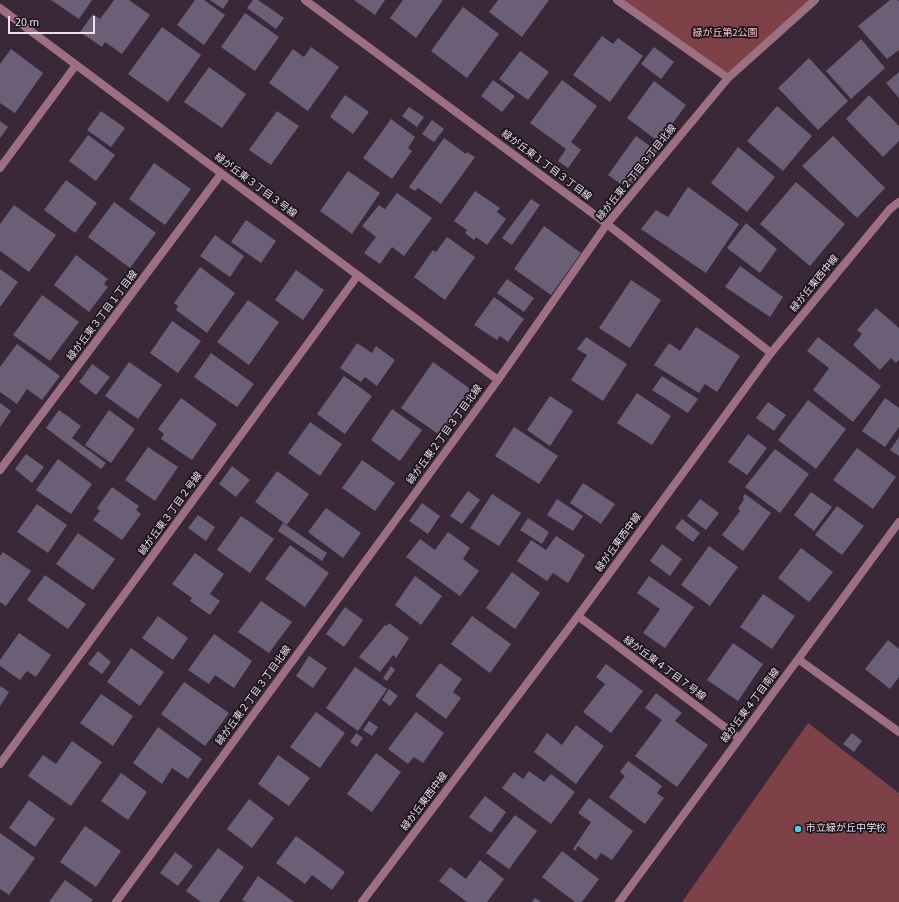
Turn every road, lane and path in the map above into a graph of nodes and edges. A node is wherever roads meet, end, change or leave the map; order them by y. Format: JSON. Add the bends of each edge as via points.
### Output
{"nodes":[{"id":1,"x":305,"y":0,"type":"edge"},
{"id":2,"x":617,"y":0,"type":"edge"},
{"id":3,"x":815,"y":0,"type":"edge"},
{"id":4,"x":0,"y":8,"type":"edge"},
{"id":5,"x":76,"y":66,"type":"junction"},
{"id":6,"x":728,"y":78,"type":"junction"},
{"id":7,"x":0,"y":168,"type":"edge"},
{"id":8,"x":221,"y":174,"type":"junction"},
{"id":9,"x":899,"y":202,"type":"edge"},
{"id":10,"x":607,"y":224,"type":"junction"},
{"id":11,"x":358,"y":275,"type":"junction"},
{"id":12,"x":771,"y":353,"type":"junction"},
{"id":13,"x":498,"y":380,"type":"junction"},
{"id":14,"x":0,"y":470,"type":"edge"},
{"id":15,"x":899,"y":522,"type":"edge"},
{"id":16,"x":578,"y":616,"type":"junction"},
{"id":17,"x":798,"y":659,"type":"junction"},
{"id":18,"x":899,"y":732,"type":"edge"},
{"id":19,"x":739,"y":738,"type":"junction"},
{"id":20,"x":0,"y":764,"type":"edge"},
{"id":21,"x":116,"y":902,"type":"edge"},
{"id":22,"x":362,"y":902,"type":"edge"},
{"id":23,"x":619,"y":902,"type":"edge"}],
"edges":[{"from":1,"to":10,"type":"street","name":"緑が丘東１丁目３丁目線"},
{"from":2,"to":6,"type":"street"},
{"from":3,"to":6,"type":"street","name":"緑が丘東２丁目３丁目北線"},
{"from":4,"to":5,"type":"street","name":"緑が丘東３丁目３号線"},
{"from":5,"to":7,"type":"street"},
{"from":5,"to":8,"type":"street","name":"緑が丘東３丁目３号線"},
{"from":6,"to":10,"type":"street","name":"緑が丘東２丁目３丁目北線"},
{"from":8,"to":11,"type":"street","name":"緑が丘東３丁目３号線"},
{"from":8,"to":14,"type":"street","name":"緑が丘東３丁目１丁目線"},
{"from":9,"to":12,"type":"street","name":"緑が丘東西中線"},
{"from":10,"to":12,"type":"street","name":"緑が丘東１丁目３丁目線"},
{"from":10,"to":13,"type":"street","name":"緑が丘東２丁目３丁目北線"},
{"from":11,"to":13,"type":"street","name":"緑が丘東３丁目３号線"},
{"from":11,"to":20,"type":"street","name":"緑が丘東３丁目２号線"},
{"from":12,"to":16,"type":"street","name":"緑が丘東西中線"},
{"from":13,"to":21,"type":"street","name":"緑が丘東２丁目３丁目北線"},
{"from":15,"to":17,"type":"street","name":"緑が丘東４丁目南線"},
{"from":16,"to":19,"type":"street","name":"緑が丘東４丁目７号線"},
{"from":16,"to":22,"type":"street","name":"緑が丘東西中線"},
{"from":17,"to":18,"type":"street"},
{"from":17,"to":19,"type":"street","name":"緑が丘東４丁目南線"},
{"from":19,"to":23,"type":"street","name":"緑が丘東４丁目南線"}]}
